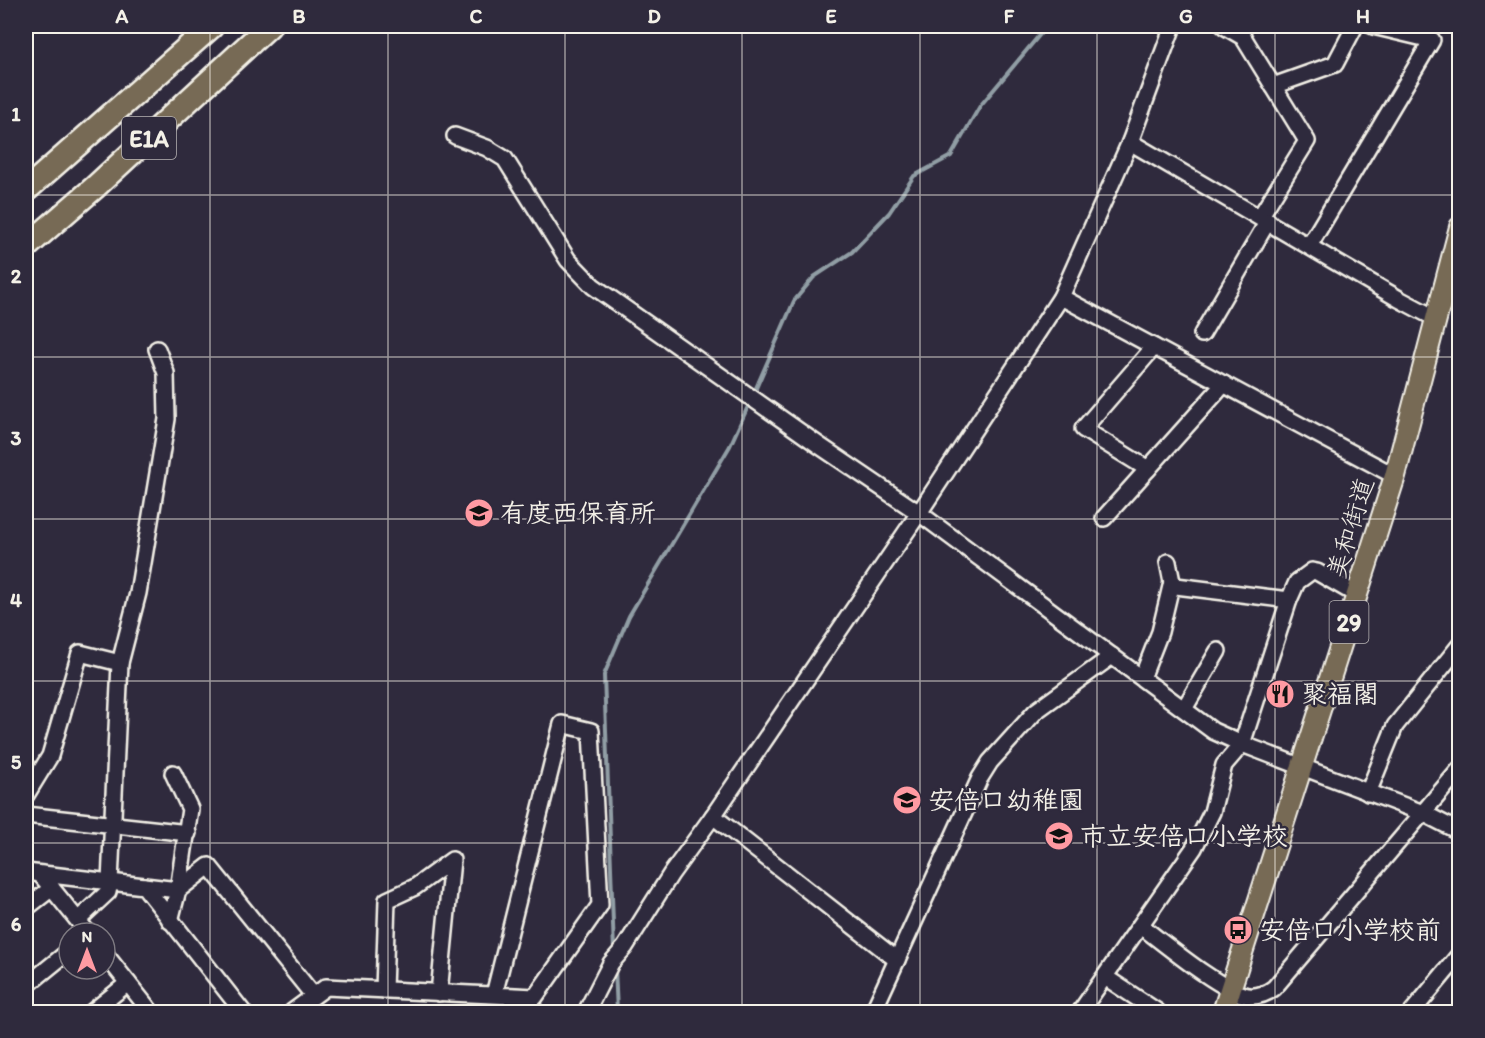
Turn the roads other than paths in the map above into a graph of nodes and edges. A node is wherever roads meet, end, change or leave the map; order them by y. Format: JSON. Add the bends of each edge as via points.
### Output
{"nodes":[{"id":1,"x":212,"y":26,"type":"edge"},
{"id":2,"x":269,"y":26,"type":"edge"},
{"id":3,"x":1173,"y":26,"type":"edge"},
{"id":4,"x":1224,"y":26,"type":"edge"},
{"id":5,"x":1355,"y":26,"type":"edge"},
{"id":6,"x":1373,"y":26,"type":"edge"},
{"id":7,"x":1418,"y":31,"type":"edge"},
{"id":8,"x":1273,"y":86,"type":"junction"},
{"id":9,"x":455,"y":136,"type":"dead end"},
{"id":10,"x":1130,"y":142,"type":"junction"},
{"id":11,"x":26,"y":190,"type":"edge"},
{"id":12,"x":1264,"y":219,"type":"junction"},
{"id":13,"x":1460,"y":227,"type":"edge"},
{"id":14,"x":1309,"y":246,"type":"junction"},
{"id":15,"x":26,"y":247,"type":"edge"},
{"id":16,"x":1451,"y":296,"type":"edge"},
{"id":17,"x":1061,"y":297,"type":"junction"},
{"id":18,"x":1436,"y":318,"type":"junction"},
{"id":19,"x":1202,"y":334,"type":"dead end"},
{"id":20,"x":1154,"y":347,"type":"junction"},
{"id":21,"x":157,"y":349,"type":"dead end"},
{"id":22,"x":1224,"y":384,"type":"junction"},
{"id":23,"x":1148,"y":469,"type":"junction"},
{"id":24,"x":1395,"y":476,"type":"junction"},
{"id":25,"x":919,"y":513,"type":"junction"},
{"id":26,"x":1104,"y":518,"type":"dead end"},
{"id":27,"x":1168,"y":562,"type":"dead end"},
{"id":28,"x":1172,"y":582,"type":"junction"},
{"id":29,"x":1357,"y":595,"type":"junction"},
{"id":30,"x":1289,"y":600,"type":"junction"},
{"id":31,"x":1460,"y":645,"type":"edge"},
{"id":32,"x":1218,"y":651,"type":"dead end"},
{"id":33,"x":1112,"y":656,"type":"junction"},
{"id":34,"x":120,"y":663,"type":"junction"},
{"id":35,"x":1142,"y":678,"type":"junction"},
{"id":36,"x":1184,"y":710,"type":"junction"},
{"id":37,"x":1242,"y":744,"type":"junction"},
{"id":38,"x":1303,"y":768,"type":"junction"},
{"id":39,"x":1460,"y":769,"type":"edge"},
{"id":40,"x":174,"y":773,"type":"dead end"},
{"id":41,"x":1368,"y":793,"type":"junction"},
{"id":42,"x":26,"y":795,"type":"edge"},
{"id":43,"x":1423,"y":813,"type":"junction"},
{"id":44,"x":26,"y":815,"type":"edge"},
{"id":45,"x":713,"y":816,"type":"junction"},
{"id":46,"x":111,"y":824,"type":"junction"},
{"id":47,"x":1460,"y":832,"type":"edge"},
{"id":48,"x":188,"y":833,"type":"junction"},
{"id":49,"x":26,"y":872,"type":"edge"},
{"id":50,"x":41,"y":875,"type":"junction"},
{"id":51,"x":110,"y":882,"type":"junction"},
{"id":52,"x":144,"y":886,"type":"junction"},
{"id":53,"x":52,"y":888,"type":"junction"},
{"id":54,"x":178,"y":890,"type":"junction"},
{"id":55,"x":26,"y":908,"type":"edge"},
{"id":56,"x":78,"y":920,"type":"joint"},
{"id":57,"x":170,"y":921,"type":"junction"},
{"id":58,"x":1141,"y":927,"type":"junction"},
{"id":59,"x":1460,"y":954,"type":"edge"},
{"id":60,"x":897,"y":960,"type":"junction"},
{"id":61,"x":57,"y":961,"type":"edge"},
{"id":62,"x":117,"y":969,"type":"edge"},
{"id":63,"x":1105,"y":977,"type":"junction"},
{"id":64,"x":128,"y":983,"type":"junction"},
{"id":65,"x":26,"y":986,"type":"edge"},
{"id":66,"x":384,"y":990,"type":"junction"},
{"id":67,"x":1230,"y":990,"type":"junction"},
{"id":68,"x":439,"y":993,"type":"junction"},
{"id":69,"x":313,"y":995,"type":"junction"},
{"id":70,"x":494,"y":995,"type":"junction"},
{"id":71,"x":92,"y":1012,"type":"edge"},
{"id":72,"x":151,"y":1012,"type":"edge"},
{"id":73,"x":243,"y":1012,"type":"edge"},
{"id":74,"x":291,"y":1012,"type":"edge"},
{"id":75,"x":586,"y":1012,"type":"edge"},
{"id":76,"x":873,"y":1012,"type":"edge"},
{"id":77,"x":1080,"y":1012,"type":"edge"},
{"id":78,"x":1158,"y":1012,"type":"edge"},
{"id":79,"x":1223,"y":1012,"type":"edge"},
{"id":80,"x":1412,"y":1012,"type":"edge"}],
"edges":[{"from":1,"to":11,"type":"highway","number":"E1A"},
{"from":2,"to":15,"type":"highway","number":"E1A"},
{"from":3,"to":10,"type":"street"},
{"from":4,"to":8,"type":"street","via":[[1243,37]]},
{"from":5,"to":8,"type":"street","via":[[1335,64]]},
{"from":6,"to":7,"type":"street"},
{"from":7,"to":14,"type":"street","via":[[1432,40]]},
{"from":8,"to":12,"type":"street","via":[[1307,141]]},
{"from":9,"to":25,"type":"street","via":[[505,159],[568,260],[593,286]]},
{"from":10,"to":12,"type":"street"},
{"from":10,"to":17,"type":"street"},
{"from":12,"to":14,"type":"street"},
{"from":12,"to":19,"type":"street"},
{"from":13,"to":16,"type":"main road","name":"美和街道","number":"29"},
{"from":14,"to":18,"type":"street"},
{"from":16,"to":18,"type":"main road","name":"美和街道","number":"29"},
{"from":17,"to":20,"type":"street"},
{"from":17,"to":25,"type":"street"},
{"from":18,"to":24,"type":"main road","name":"美和街道","number":"29"},
{"from":20,"to":22,"type":"street"},
{"from":20,"to":23,"type":"street","via":[[1083,429]]},
{"from":21,"to":34,"type":"street","via":[[166,373],[167,419],[138,593]]},
{"from":22,"to":23,"type":"street"},
{"from":22,"to":24,"type":"street"},
{"from":23,"to":26,"type":"street"},
{"from":24,"to":29,"type":"main road","name":"美和街道","number":"29"},
{"from":25,"to":33,"type":"street"},
{"from":25,"to":45,"type":"street"},
{"from":27,"to":28,"type":"street"},
{"from":28,"to":30,"type":"street","via":[[1176,586]]},
{"from":28,"to":35,"type":"street","via":[[1160,632]]},
{"from":29,"to":30,"type":"street","via":[[1312,571],[1297,582]]},
{"from":29,"to":38,"type":"main road","name":"美和街道","number":"29"},
{"from":30,"to":37,"type":"street"},
{"from":31,"to":41,"type":"street","via":[[1395,726]]},
{"from":32,"to":36,"type":"street"},
{"from":33,"to":35,"type":"street"},
{"from":33,"to":60,"type":"street","via":[[1036,711],[990,762]]},
{"from":34,"to":42,"type":"street","via":[[80,653],[50,756]]},
{"from":34,"to":46,"type":"street"},
{"from":35,"to":36,"type":"street"},
{"from":36,"to":37,"type":"street","via":[[1213,731]]},
{"from":37,"to":38,"type":"street"},
{"from":37,"to":58,"type":"street","via":[[1224,765],[1212,812],[1194,848]]},
{"from":38,"to":41,"type":"street"},
{"from":38,"to":67,"type":"main road","name":"美和街道","number":"29"},
{"from":39,"to":43,"type":"street"},
{"from":40,"to":48,"type":"street","via":[[190,809]]},
{"from":41,"to":43,"type":"street"},
{"from":43,"to":47,"type":"street"},
{"from":43,"to":67,"type":"street","via":[[1274,988],[1256,996]]},
{"from":44,"to":46,"type":"street"},
{"from":45,"to":60,"type":"street"},
{"from":45,"to":75,"type":"street","via":[[611,963]]},
{"from":46,"to":48,"type":"street"},
{"from":46,"to":51,"type":"street"},
{"from":48,"to":54,"type":"street"},
{"from":49,"to":50,"type":"street"},
{"from":50,"to":51,"type":"street"},
{"from":50,"to":53,"type":"street"},
{"from":51,"to":52,"type":"street"},
{"from":51,"to":56,"type":"street","via":[[108,892]]},
{"from":52,"to":54,"type":"street"},
{"from":52,"to":57,"type":"street"},
{"from":53,"to":55,"type":"street"},
{"from":53,"to":56,"type":"street"},
{"from":54,"to":57,"type":"street"},
{"from":54,"to":69,"type":"street","via":[[209,866]]},
{"from":57,"to":73,"type":"street"},
{"from":58,"to":63,"type":"street"},
{"from":58,"to":67,"type":"street"},
{"from":59,"to":80,"type":"street"},
{"from":60,"to":76,"type":"street"},
{"from":61,"to":65,"type":"street"},
{"from":62,"to":64,"type":"street"},
{"from":63,"to":77,"type":"street"},
{"from":63,"to":78,"type":"street"},
{"from":64,"to":71,"type":"street"},
{"from":64,"to":72,"type":"street"},
{"from":66,"to":68,"type":"street"},
{"from":66,"to":68,"type":"street","via":[[387,900],[414,887],[452,860]]},
{"from":66,"to":69,"type":"street","via":[[326,987]]},
{"from":67,"to":79,"type":"main road","name":"美和街道","number":"29"},
{"from":68,"to":70,"type":"street"},
{"from":69,"to":74,"type":"street"},
{"from":70,"to":70,"type":"street","via":[[535,997],[600,905],[591,731],[562,724]]}]}
